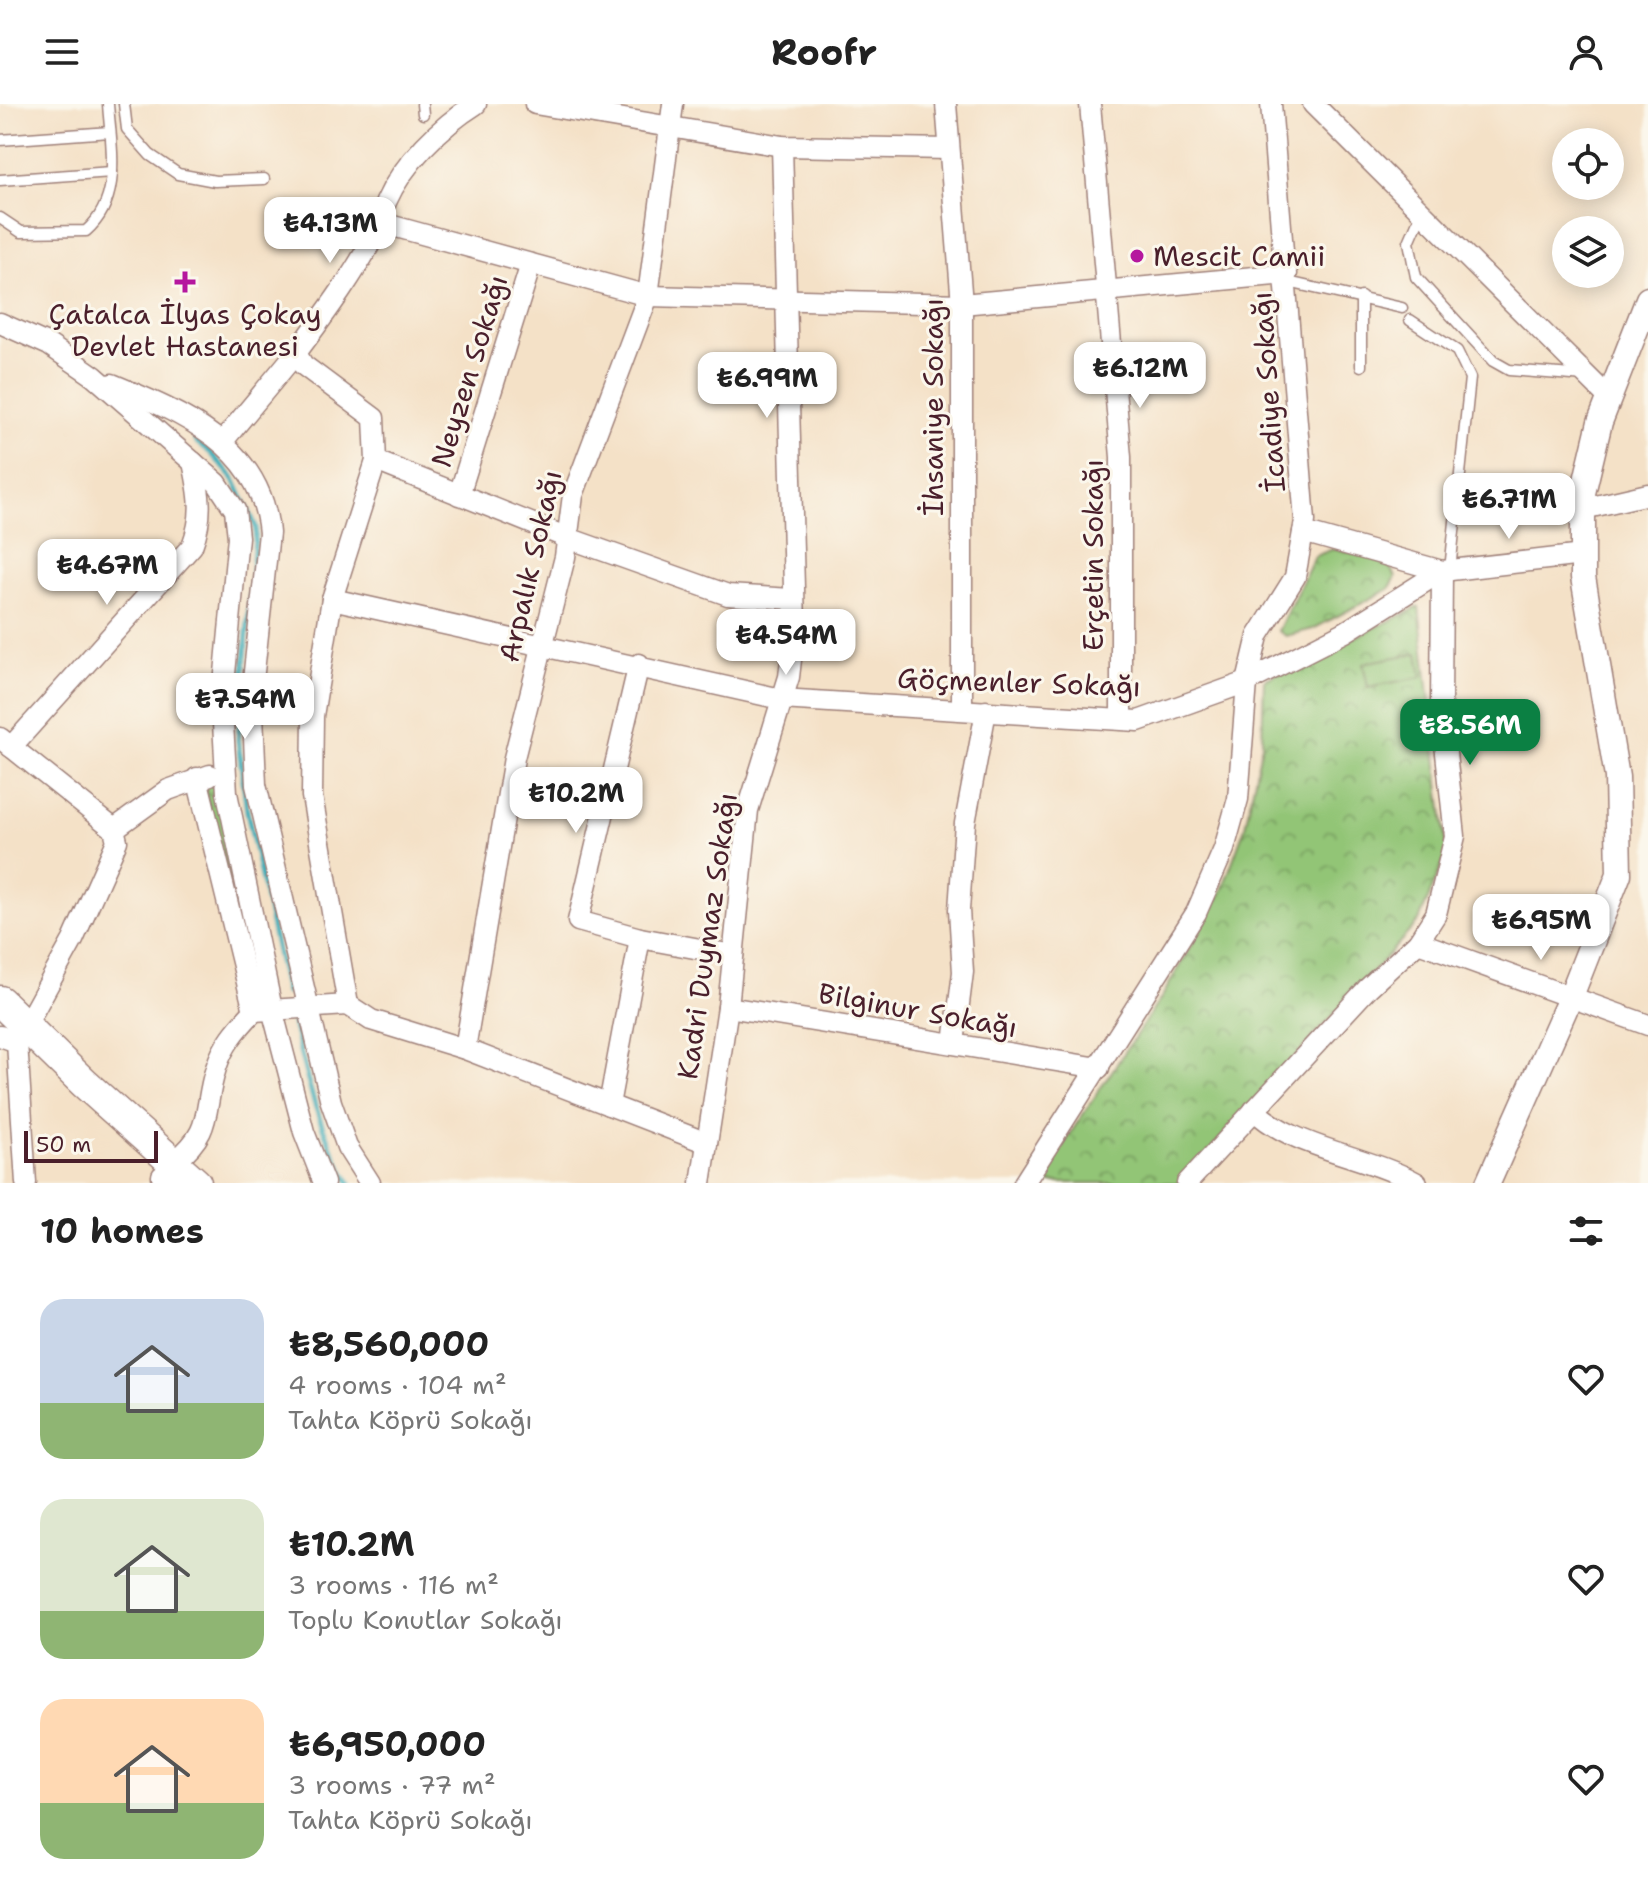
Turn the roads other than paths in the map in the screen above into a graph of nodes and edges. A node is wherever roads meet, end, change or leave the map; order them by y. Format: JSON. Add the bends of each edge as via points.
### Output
{"nodes":[{"id":1,"x":108,"y":104,"type":"edge"},
{"id":2,"x":124,"y":104,"type":"edge"},
{"id":3,"x":476,"y":104,"type":"edge"},
{"id":4,"x":535,"y":104,"type":"edge"},
{"id":5,"x":673,"y":104,"type":"edge"},
{"id":6,"x":946,"y":104,"type":"edge"},
{"id":7,"x":1090,"y":104,"type":"edge"},
{"id":8,"x":1271,"y":104,"type":"edge"},
{"id":9,"x":1313,"y":104,"type":"edge"},
{"id":10,"x":670,"y":128,"type":"junction"},
{"id":11,"x":110,"y":132,"type":"junction"},
{"id":12,"x":0,"y":140,"type":"edge"},
{"id":13,"x":782,"y":146,"type":"junction"},
{"id":14,"x":949,"y":149,"type":"junction"},
{"id":15,"x":112,"y":172,"type":"junction"},
{"id":16,"x":264,"y":179,"type":"dead end"},
{"id":17,"x":0,"y":180,"type":"edge"},
{"id":18,"x":1422,"y":212,"type":"junction"},
{"id":19,"x":0,"y":218,"type":"edge"},
{"id":20,"x":382,"y":223,"type":"junction"},
{"id":21,"x":531,"y":264,"type":"junction"},
{"id":22,"x":1288,"y":278,"type":"junction"},
{"id":23,"x":1109,"y":290,"type":"junction"},
{"id":24,"x":648,"y":296,"type":"junction"},
{"id":25,"x":1361,"y":297,"type":"junction"},
{"id":26,"x":1648,"y":299,"type":"edge"},
{"id":27,"x":788,"y":302,"type":"junction"},
{"id":28,"x":962,"y":304,"type":"junction"},
{"id":29,"x":1402,"y":308,"type":"dead end"},
{"id":30,"x":1410,"y":320,"type":"dead end"},
{"id":31,"x":0,"y":323,"type":"edge"},
{"id":32,"x":1643,"y":325,"type":"edge"},
{"id":33,"x":296,"y":353,"type":"junction"},
{"id":34,"x":1361,"y":366,"type":"dead end"},
{"id":35,"x":94,"y":376,"type":"junction"},
{"id":36,"x":1587,"y":376,"type":"junction"},
{"id":37,"x":1609,"y":398,"type":"junction"},
{"id":38,"x":223,"y":441,"type":"junction"},
{"id":39,"x":376,"y":461,"type":"junction"},
{"id":40,"x":193,"y":462,"type":"junction"},
{"id":41,"x":1648,"y":494,"type":"edge"},
{"id":42,"x":459,"y":495,"type":"junction"},
{"id":43,"x":1583,"y":509,"type":"junction"},
{"id":44,"x":1303,"y":532,"type":"junction"},
{"id":45,"x":568,"y":538,"type":"junction"},
{"id":46,"x":1583,"y":555,"type":"junction"},
{"id":47,"x":1446,"y":571,"type":"junction"},
{"id":48,"x":332,"y":599,"type":"junction"},
{"id":49,"x":791,"y":599,"type":"junction"},
{"id":50,"x":542,"y":643,"type":"junction"},
{"id":51,"x":639,"y":664,"type":"junction"},
{"id":52,"x":1247,"y":682,"type":"junction"},
{"id":53,"x":781,"y":699,"type":"junction"},
{"id":54,"x":962,"y":709,"type":"junction"},
{"id":55,"x":986,"y":711,"type":"junction"},
{"id":56,"x":1121,"y":719,"type":"junction"},
{"id":57,"x":5,"y":742,"type":"edge"},
{"id":58,"x":226,"y":774,"type":"junction"},
{"id":59,"x":197,"y":778,"type":"junction"},
{"id":60,"x":114,"y":829,"type":"junction"},
{"id":61,"x":640,"y":938,"type":"junction"},
{"id":62,"x":1418,"y":942,"type":"junction"},
{"id":63,"x":733,"y":955,"type":"junction"},
{"id":64,"x":1571,"y":996,"type":"junction"},
{"id":65,"x":0,"y":1001,"type":"edge"},
{"id":66,"x":307,"y":1005,"type":"junction"},
{"id":67,"x":348,"y":1005,"type":"junction"},
{"id":68,"x":728,"y":1007,"type":"junction"},
{"id":69,"x":263,"y":1010,"type":"junction"},
{"id":70,"x":1648,"y":1025,"type":"edge"},
{"id":71,"x":11,"y":1032,"type":"edge"},
{"id":72,"x":954,"y":1043,"type":"junction"},
{"id":73,"x":465,"y":1049,"type":"junction"},
{"id":74,"x":1099,"y":1068,"type":"junction"},
{"id":75,"x":609,"y":1105,"type":"junction"},
{"id":76,"x":1254,"y":1110,"type":"junction"},
{"id":77,"x":707,"y":1143,"type":"junction"},
{"id":78,"x":167,"y":1176,"type":"edge"},
{"id":79,"x":26,"y":1183,"type":"edge"},
{"id":80,"x":196,"y":1183,"type":"edge"},
{"id":81,"x":324,"y":1183,"type":"edge"},
{"id":82,"x":370,"y":1183,"type":"edge"},
{"id":83,"x":701,"y":1183,"type":"edge"},
{"id":84,"x":1024,"y":1183,"type":"edge"},
{"id":85,"x":1187,"y":1183,"type":"edge"},
{"id":86,"x":1417,"y":1183,"type":"edge"},
{"id":87,"x":1488,"y":1183,"type":"edge"}],
"edges":[{"from":1,"to":11,"type":"lane"},
{"from":2,"to":16,"type":"lane","via":[[127,129],[150,155],[178,174],[215,181]]},
{"from":3,"to":20,"type":"street","via":[[446,123],[405,172],[386,202]]},
{"from":4,"to":10,"type":"street"},
{"from":5,"to":10,"type":"street","name":"Arpalık Sokağı"},
{"from":6,"to":14,"type":"street","name":"İhsaniye Sokağı"},
{"from":7,"to":23,"type":"street","name":"Erçetin Sokağı"},
{"from":8,"to":22,"type":"street","name":"İcadiye Sokağı"},
{"from":9,"to":18,"type":"street"},
{"from":10,"to":13,"type":"street"},
{"from":10,"to":24,"type":"street","name":"Arpalık Sokağı"},
{"from":11,"to":12,"type":"lane"},
{"from":11,"to":15,"type":"lane"},
{"from":13,"to":14,"type":"street"},
{"from":13,"to":27,"type":"street","name":"Kadri Duymaz Sokağı"},
{"from":14,"to":28,"type":"street","name":"İhsaniye Sokağı"},
{"from":15,"to":17,"type":"lane"},
{"from":15,"to":19,"type":"lane","via":[[108,202],[86,231],[21,232]]},
{"from":18,"to":36,"type":"street"},
{"from":18,"to":36,"type":"lane","via":[[1409,242],[1416,277],[1493,361],[1509,370]]},
{"from":20,"to":21,"type":"street"},
{"from":20,"to":33,"type":"street"},
{"from":21,"to":24,"type":"street"},
{"from":21,"to":42,"type":"street","name":"Neyzen Sokağı"},
{"from":22,"to":23,"type":"street"},
{"from":22,"to":25,"type":"lane"},
{"from":22,"to":44,"type":"street","name":"İcadiye Sokağı"},
{"from":23,"to":28,"type":"street"},
{"from":23,"to":56,"type":"street","name":"Erçetin Sokağı","via":[[1121,457]]},
{"from":24,"to":27,"type":"street"},
{"from":24,"to":45,"type":"street","name":"Arpalık Sokağı","via":[[581,469]]},
{"from":25,"to":29,"type":"lane"},
{"from":25,"to":34,"type":"lane"},
{"from":26,"to":32,"type":"street"},
{"from":27,"to":28,"type":"street"},
{"from":27,"to":49,"type":"street","name":"Kadri Duymaz Sokağı"},
{"from":28,"to":54,"type":"street","name":"İhsaniye Sokağı"},
{"from":30,"to":47,"type":"lane","via":[[1457,351],[1470,378]]},
{"from":31,"to":35,"type":"street","via":[[49,345]]},
{"from":32,"to":37,"type":"street"},
{"from":33,"to":38,"type":"street"},
{"from":33,"to":39,"type":"street","via":[[303,365],[374,418]]},
{"from":35,"to":38,"type":"street","via":[[182,413]]},
{"from":35,"to":40,"type":"street"},
{"from":36,"to":37,"type":"street"},
{"from":37,"to":43,"type":"street"},
{"from":38,"to":66,"type":"street","via":[[267,512],[252,744],[256,785]]},
{"from":39,"to":42,"type":"street"},
{"from":39,"to":48,"type":"street"},
{"from":40,"to":57,"type":"street","via":[[202,503],[192,546]]},
{"from":40,"to":58,"type":"street","via":[[217,483],[235,510],[238,537],[222,705]]},
{"from":41,"to":43,"type":"street"},
{"from":42,"to":45,"type":"street"},
{"from":43,"to":46,"type":"street"},
{"from":44,"to":47,"type":"street"},
{"from":44,"to":52,"type":"street","name":"İcadiye Sokağı","via":[[1295,577],[1258,636]]},
{"from":45,"to":49,"type":"street","via":[[728,595]]},
{"from":45,"to":50,"type":"street","name":"Arpalık Sokağı"},
{"from":46,"to":47,"type":"street","name":"Göçmenler Sokağı"},
{"from":46,"to":64,"type":"street","via":[[1617,777],[1619,874]]},
{"from":47,"to":52,"type":"street","name":"Göçmenler Sokağı","via":[[1345,632]]},
{"from":47,"to":62,"type":"street","via":[[1441,707],[1455,836],[1436,914]]},
{"from":48,"to":50,"type":"street","name":"Göçmenler Sokağı"},
{"from":48,"to":67,"type":"street","via":[[313,716],[312,796]]},
{"from":49,"to":53,"type":"street","name":"Kadri Duymaz Sokağı","via":[[796,604],[789,677]]},
{"from":50,"to":51,"type":"street","name":"Göçmenler Sokağı"},
{"from":50,"to":73,"type":"street","name":"Arpalık Sokağı","via":[[514,758]]},
{"from":51,"to":53,"type":"street","name":"Göçmenler Sokağı"},
{"from":51,"to":61,"type":"street","via":[[578,921]]},
{"from":52,"to":56,"type":"street","name":"Göçmenler Sokağı","via":[[1138,721]]},
{"from":52,"to":74,"type":"street","name":"İcadiye Sokağı","via":[[1238,799],[1224,849],[1196,913]]},
{"from":53,"to":54,"type":"street","name":"Göçmenler Sokağı"},
{"from":53,"to":63,"type":"street","name":"Kadri Duymaz Sokağı","via":[[748,810]]},
{"from":54,"to":55,"type":"street","name":"Göçmenler Sokağı"},
{"from":55,"to":56,"type":"street","name":"Göçmenler Sokağı"},
{"from":55,"to":72,"type":"street","via":[[965,823],[959,910],[963,972]]},
{"from":57,"to":60,"type":"street"},
{"from":58,"to":59,"type":"street"},
{"from":58,"to":69,"type":"street"},
{"from":59,"to":60,"type":"street","via":[[168,790]]},
{"from":59,"to":69,"type":"street"},
{"from":60,"to":71,"type":"street","via":[[117,841],[73,940]]},
{"from":61,"to":63,"type":"street"},
{"from":61,"to":75,"type":"street"},
{"from":62,"to":64,"type":"street"},
{"from":62,"to":76,"type":"street"},
{"from":63,"to":68,"type":"street","name":"Kadri Duymaz Sokağı"},
{"from":64,"to":70,"type":"street"},
{"from":64,"to":87,"type":"street"},
{"from":65,"to":71,"type":"main road"},
{"from":66,"to":67,"type":"street"},
{"from":66,"to":69,"type":"street"},
{"from":66,"to":82,"type":"street","via":[[331,1102],[347,1147]]},
{"from":67,"to":73,"type":"street","via":[[371,1020]]},
{"from":68,"to":72,"type":"street","name":"Bilginur Sokağı"},
{"from":68,"to":77,"type":"street","name":"Kadri Duymaz Sokağı"},
{"from":69,"to":78,"type":"street","via":[[229,1038],[215,1070],[209,1114],[195,1145]]},
{"from":69,"to":81,"type":"street"},
{"from":71,"to":78,"type":"main road"},
{"from":71,"to":79,"type":"street"},
{"from":72,"to":74,"type":"street","name":"Bilginur Sokağı"},
{"from":73,"to":75,"type":"street"},
{"from":74,"to":84,"type":"street","name":"İcadiye Sokağı"},
{"from":75,"to":77,"type":"street"},
{"from":76,"to":85,"type":"street"},
{"from":76,"to":86,"type":"street","via":[[1298,1136]]},
{"from":77,"to":83,"type":"street","name":"Kadri Duymaz Sokağı"},
{"from":78,"to":80,"type":"main road"}]}
